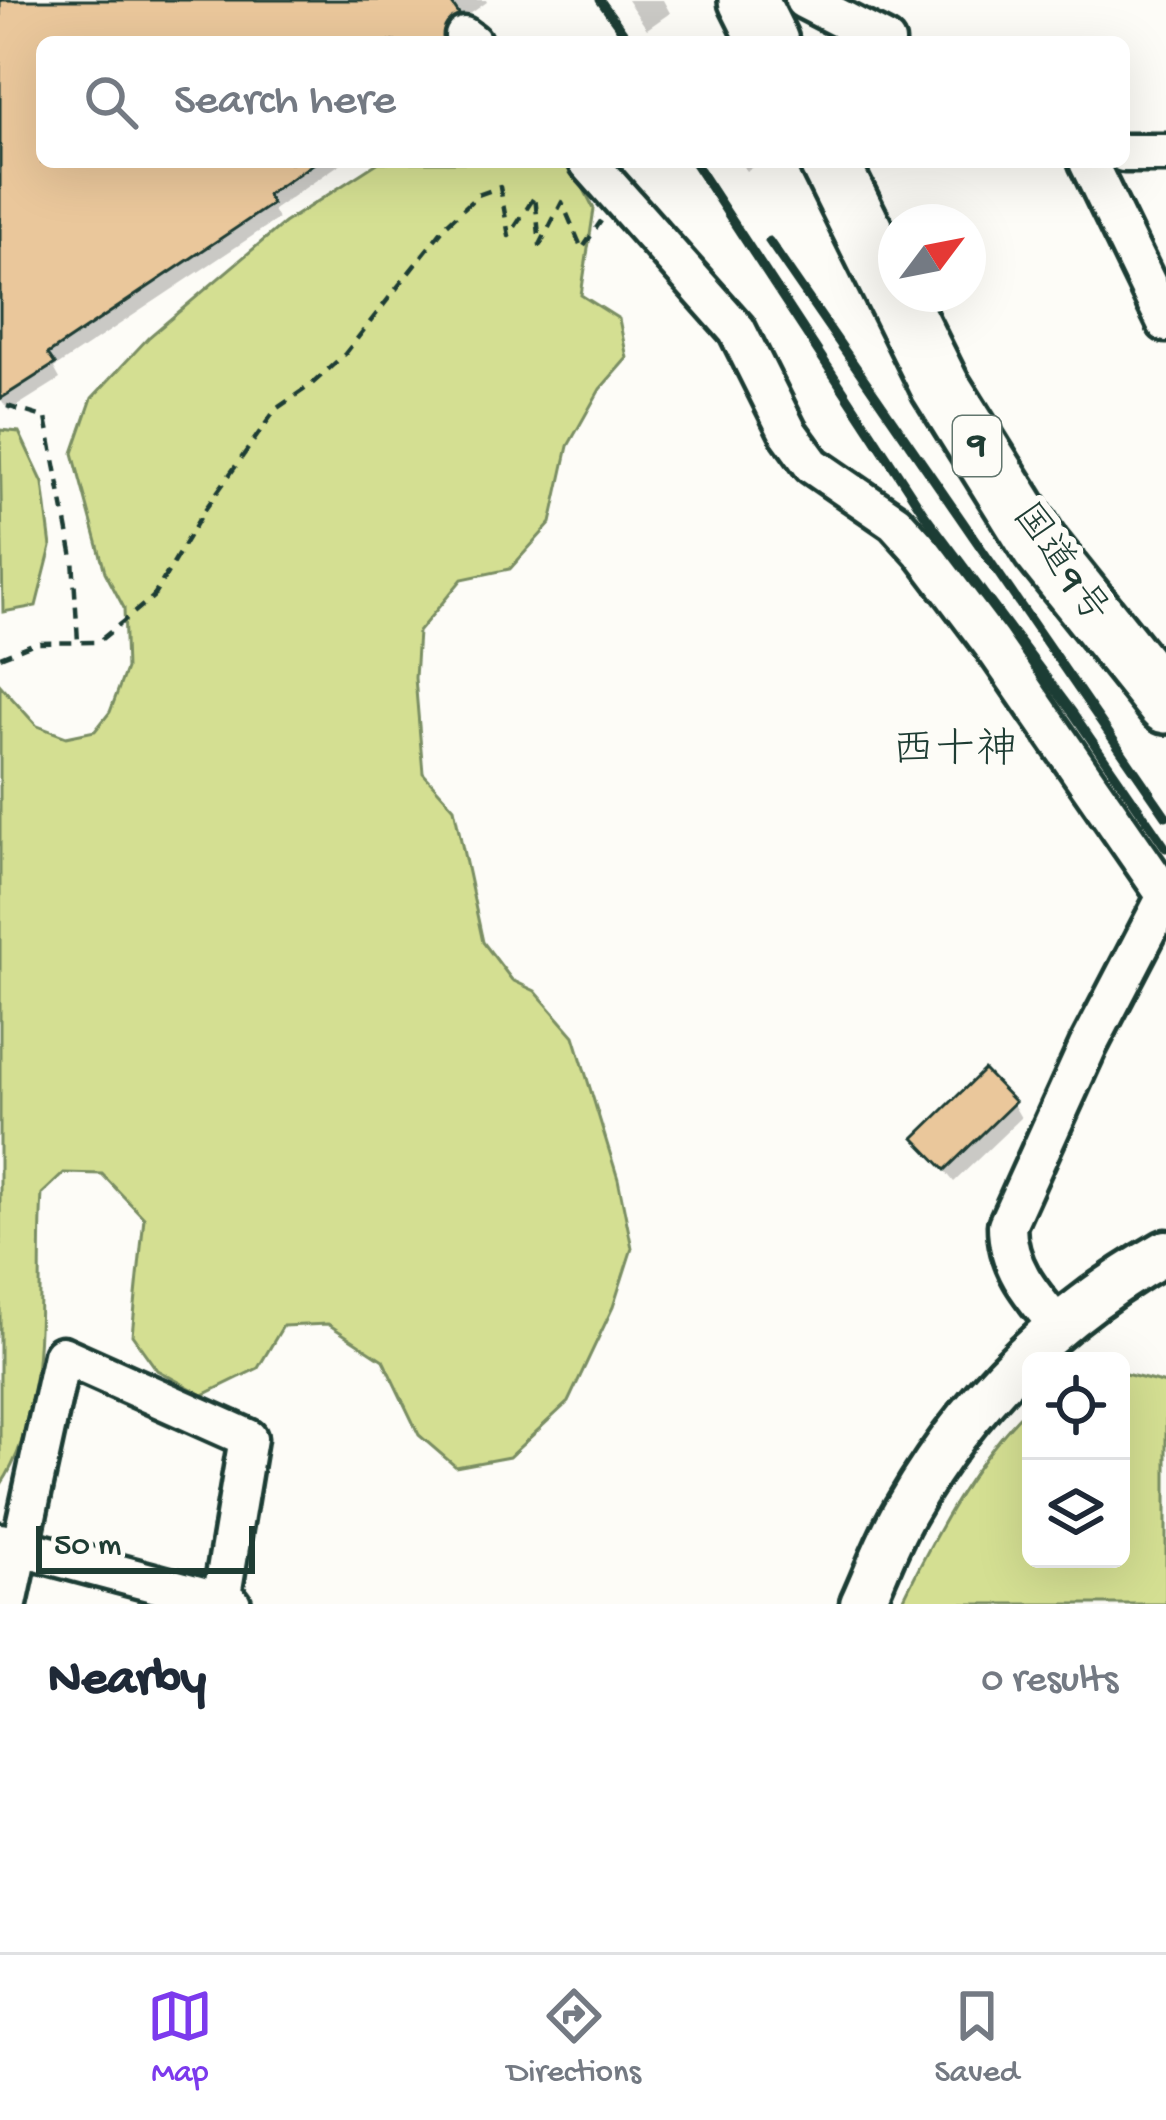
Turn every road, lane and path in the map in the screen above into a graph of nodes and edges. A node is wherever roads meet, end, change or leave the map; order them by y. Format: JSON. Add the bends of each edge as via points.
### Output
{"nodes":[{"id":1,"x":748,"y":0,"type":"edge"},
{"id":2,"x":804,"y":0,"type":"edge"},
{"id":3,"x":766,"y":36,"type":"edge"},
{"id":4,"x":874,"y":36,"type":"edge"},
{"id":5,"x":1130,"y":153,"type":"edge"},
{"id":6,"x":1166,"y":153,"type":"edge"},
{"id":7,"x":593,"y":168,"type":"edge"},
{"id":8,"x":832,"y":168,"type":"edge"},
{"id":9,"x":1091,"y":168,"type":"edge"},
{"id":10,"x":618,"y":197,"type":"junction"},
{"id":11,"x":1166,"y":323,"type":"edge"},
{"id":12,"x":7,"y":406,"type":"dead end"},
{"id":13,"x":78,"y":642,"type":"junction"},
{"id":14,"x":0,"y":657,"type":"edge"},
{"id":15,"x":1166,"y":704,"type":"edge"},
{"id":16,"x":1166,"y":896,"type":"edge"},
{"id":17,"x":1166,"y":1252,"type":"edge"},
{"id":18,"x":1058,"y":1326,"type":"junction"},
{"id":19,"x":10,"y":1545,"type":"edge"},
{"id":20,"x":213,"y":1601,"type":"edge"},
{"id":21,"x":8,"y":1604,"type":"edge"},
{"id":22,"x":862,"y":1604,"type":"edge"}],
"edges":[{"from":1,"to":3,"type":"highway"},
{"from":2,"to":4,"type":"street"},
{"from":5,"to":6,"type":"street"},
{"from":7,"to":10,"type":"street"},
{"from":8,"to":15,"type":"highway","name":"国道9号","number":"9","via":[[940,386],[1041,548]]},
{"from":9,"to":11,"type":"street"},
{"from":10,"to":13,"type":"path","via":[[582,249],[562,202],[541,245],[535,196],[509,236],[500,187],[478,194],[345,354],[276,409],[153,597],[98,642]]},
{"from":10,"to":16,"type":"street","via":[[737,329],[812,465],[922,552]]},
{"from":12,"to":13,"type":"path","via":[[46,418],[73,558]]},
{"from":13,"to":14,"type":"path","via":[[35,643]]},
{"from":16,"to":18,"type":"street","via":[[1007,1225],[1014,1267]]},
{"from":17,"to":18,"type":"street"},
{"from":18,"to":22,"type":"street","via":[[964,1422],[904,1513]]},
{"from":19,"to":20,"type":"street"},
{"from":19,"to":20,"type":"street","via":[[62,1355],[248,1438]]},
{"from":19,"to":21,"type":"street"}]}
